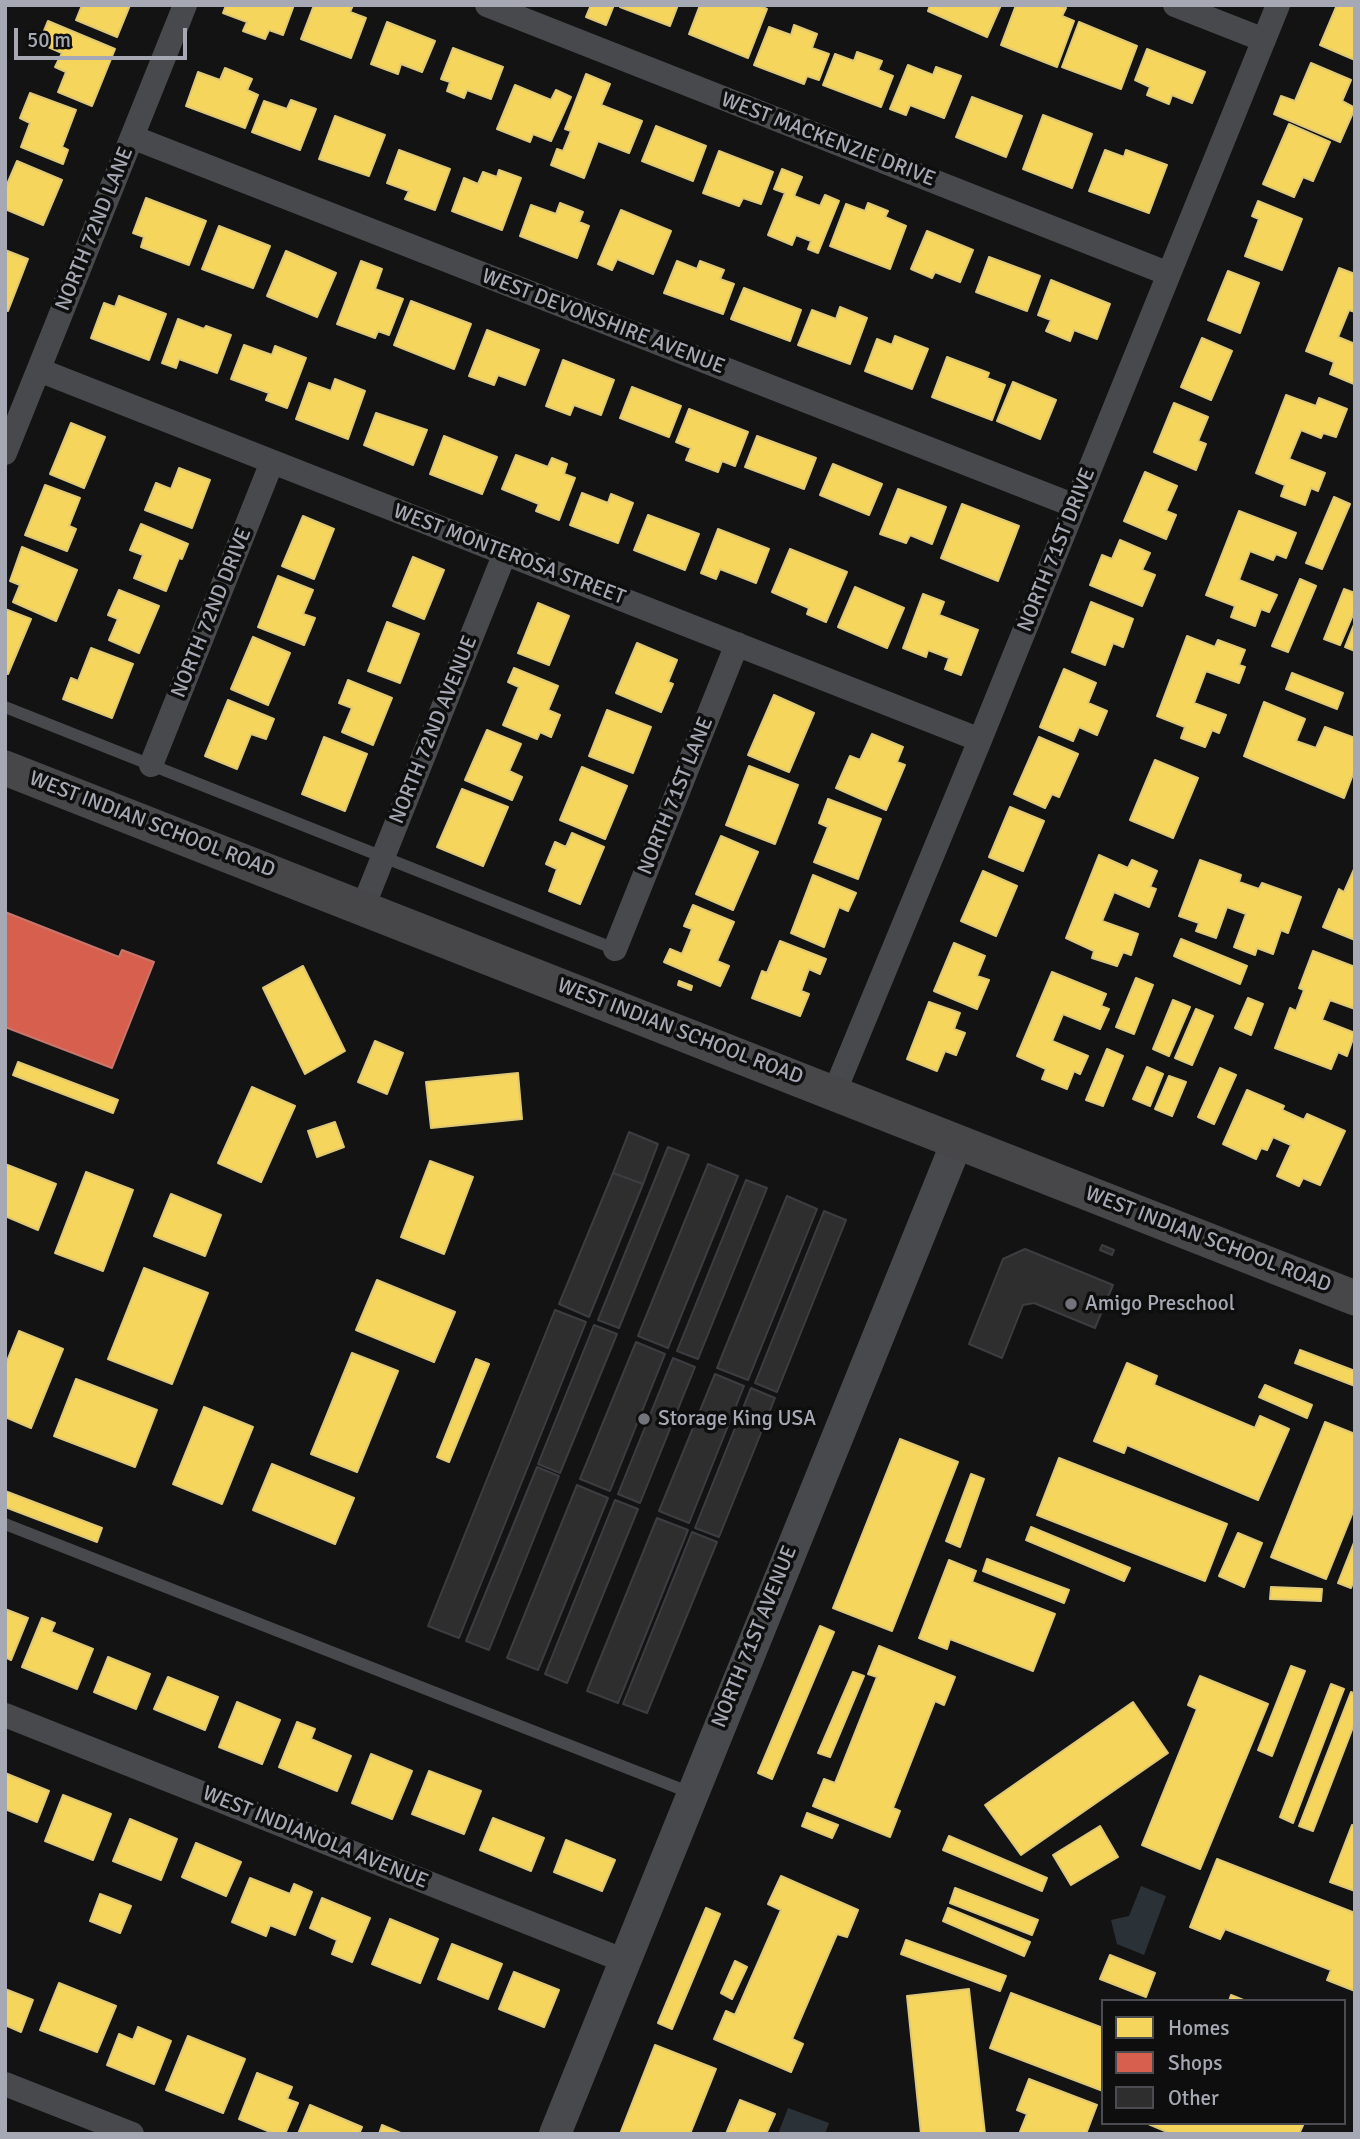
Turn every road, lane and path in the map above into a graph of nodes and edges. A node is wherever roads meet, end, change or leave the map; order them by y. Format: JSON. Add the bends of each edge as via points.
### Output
{"nodes":[{"id":1,"x":185,"y":5,"type":"edge"},
{"id":2,"x":487,"y":5,"type":"edge"},
{"id":3,"x":1175,"y":5,"type":"edge"},
{"id":4,"x":1278,"y":5,"type":"edge"},
{"id":5,"x":1264,"y":40,"type":"junction"},
{"id":6,"x":132,"y":137,"type":"junction"},
{"id":7,"x":1169,"y":274,"type":"junction"},
{"id":8,"x":39,"y":370,"type":"junction"},
{"id":9,"x":5,"y":453,"type":"edge"},
{"id":10,"x":272,"y":461,"type":"junction"},
{"id":11,"x":1075,"y":506,"type":"junction"},
{"id":12,"x":505,"y":553,"type":"junction"},
{"id":13,"x":737,"y":644,"type":"junction"},
{"id":14,"x":5,"y":707,"type":"edge"},
{"id":15,"x":980,"y":740,"type":"junction"},
{"id":16,"x":151,"y":765,"type":"junction"},
{"id":17,"x":5,"y":768,"type":"edge"},
{"id":18,"x":383,"y":856,"type":"junction"},
{"id":19,"x":363,"y":907,"type":"junction"},
{"id":20,"x":615,"y":948,"type":"joint"},
{"id":21,"x":834,"y":1093,"type":"junction"},
{"id":22,"x":957,"y":1142,"type":"junction"},
{"id":23,"x":1355,"y":1297,"type":"edge"},
{"id":24,"x":5,"y":1524,"type":"edge"},
{"id":25,"x":5,"y":1715,"type":"edge"},
{"id":26,"x":692,"y":1793,"type":"junction"},
{"id":27,"x":625,"y":1961,"type":"junction"},
{"id":28,"x":5,"y":2084,"type":"edge"},
{"id":29,"x":132,"y":2134,"type":"edge"},
{"id":30,"x":555,"y":2134,"type":"edge"}],
"edges":[{"from":1,"to":6,"type":"street","name":"NORTH 72ND LANE"},
{"from":2,"to":7,"type":"street","name":"WEST MACKENZIE DRIVE"},
{"from":3,"to":5,"type":"street"},
{"from":4,"to":5,"type":"street","name":"NORTH 71ST DRIVE"},
{"from":5,"to":7,"type":"street","name":"NORTH 71ST DRIVE"},
{"from":6,"to":8,"type":"street","name":"NORTH 72ND LANE"},
{"from":6,"to":11,"type":"street","name":"WEST DEVONSHIRE AVENUE"},
{"from":7,"to":11,"type":"street","name":"NORTH 71ST DRIVE"},
{"from":8,"to":9,"type":"street","name":"NORTH 72ND LANE"},
{"from":8,"to":10,"type":"street","name":"WEST MONTEROSA STREET"},
{"from":10,"to":12,"type":"street","name":"WEST MONTEROSA STREET"},
{"from":10,"to":16,"type":"street","name":"NORTH 72ND DRIVE"},
{"from":11,"to":15,"type":"street","name":"NORTH 71ST DRIVE"},
{"from":12,"to":13,"type":"street","name":"WEST MONTEROSA STREET"},
{"from":12,"to":18,"type":"street","name":"NORTH 72ND AVENUE"},
{"from":13,"to":15,"type":"street","name":"WEST MONTEROSA STREET"},
{"from":13,"to":20,"type":"street","name":"NORTH 71ST LANE"},
{"from":14,"to":16,"type":"lane"},
{"from":15,"to":21,"type":"street","name":"NORTH 71ST DRIVE"},
{"from":16,"to":18,"type":"lane"},
{"from":17,"to":19,"type":"main road","name":"WEST INDIAN SCHOOL ROAD"},
{"from":18,"to":19,"type":"street","name":"NORTH 72ND AVENUE"},
{"from":18,"to":20,"type":"lane"},
{"from":19,"to":21,"type":"main road","name":"WEST INDIAN SCHOOL ROAD"},
{"from":21,"to":22,"type":"main road","name":"WEST INDIAN SCHOOL ROAD"},
{"from":22,"to":23,"type":"main road","name":"WEST INDIAN SCHOOL ROAD"},
{"from":22,"to":26,"type":"street","name":"NORTH 71ST AVENUE"},
{"from":24,"to":26,"type":"lane"},
{"from":25,"to":27,"type":"street","name":"WEST INDIANOLA AVENUE"},
{"from":26,"to":27,"type":"street","name":"NORTH 71ST AVENUE"},
{"from":27,"to":30,"type":"street","name":"NORTH 71ST AVENUE"},
{"from":28,"to":29,"type":"street"}]}
